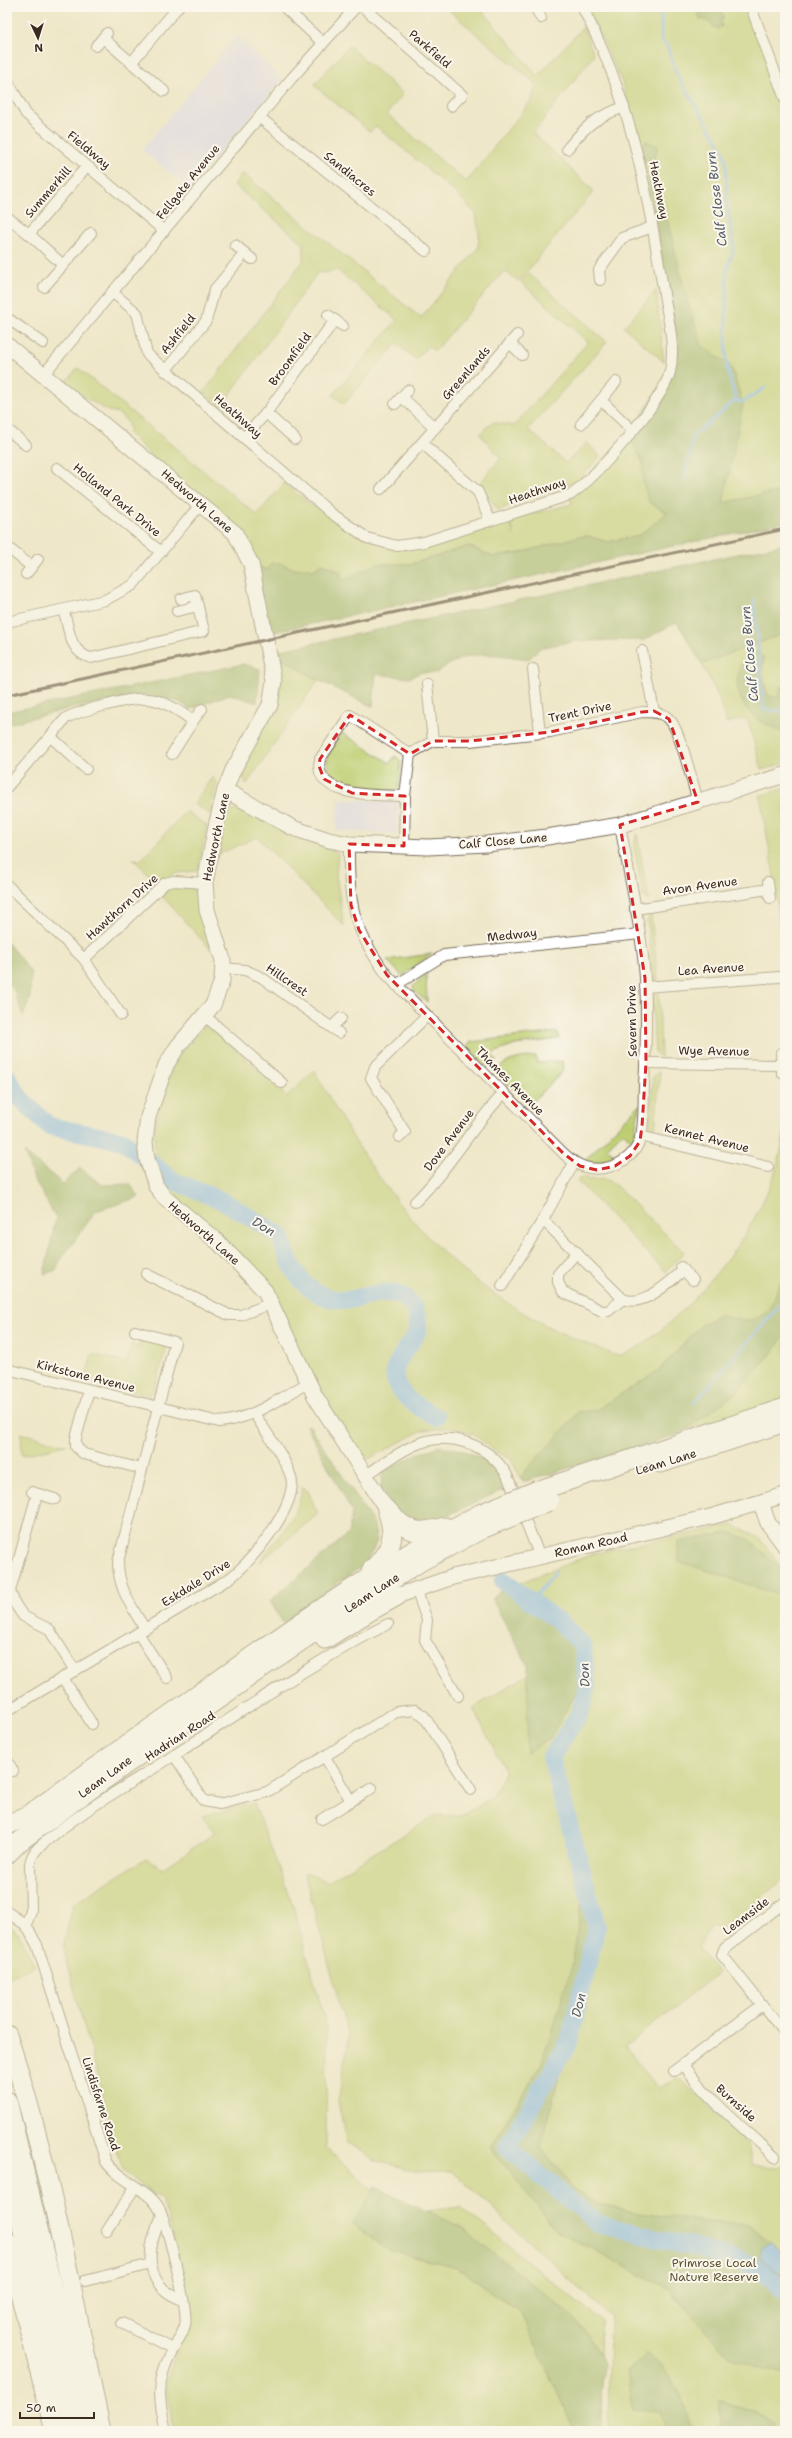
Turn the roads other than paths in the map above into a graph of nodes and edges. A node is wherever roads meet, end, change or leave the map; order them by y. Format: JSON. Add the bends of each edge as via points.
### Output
{"nodes":[{"id":1,"x":178,"y":7,"type":"edge"},
{"id":2,"x":284,"y":7,"type":"edge"},
{"id":3,"x":356,"y":7,"type":"edge"},
{"id":4,"x":363,"y":7,"type":"edge"},
{"id":5,"x":535,"y":7,"type":"edge"},
{"id":6,"x":582,"y":7,"type":"edge"},
{"id":7,"x":751,"y":7,"type":"edge"},
{"id":8,"x":541,"y":18,"type":"dead end"},
{"id":9,"x":323,"y":43,"type":"junction"},
{"id":10,"x":96,"y":46,"type":"dead end"},
{"id":11,"x":131,"y":63,"type":"junction"},
{"id":12,"x":7,"y":80,"type":"edge"},
{"id":13,"x":164,"y":91,"type":"dead end"},
{"id":14,"x":785,"y":99,"type":"edge"},
{"id":15,"x":451,"y":106,"type":"dead end"},
{"id":16,"x":624,"y":106,"type":"junction"},
{"id":17,"x":259,"y":117,"type":"junction"},
{"id":18,"x":567,"y":149,"type":"dead end"},
{"id":19,"x":87,"y":166,"type":"junction"},
{"id":20,"x":7,"y":217,"type":"edge"},
{"id":21,"x":652,"y":227,"type":"junction"},
{"id":22,"x":164,"y":231,"type":"junction"},
{"id":23,"x":91,"y":233,"type":"dead end"},
{"id":24,"x":28,"y":234,"type":"junction"},
{"id":25,"x":235,"y":245,"type":"dead end"},
{"id":26,"x":426,"y":251,"type":"dead end"},
{"id":27,"x":63,"y":265,"type":"junction"},
{"id":28,"x":600,"y":280,"type":"dead end"},
{"id":29,"x":44,"y":286,"type":"dead end"},
{"id":30,"x":112,"y":292,"type":"junction"},
{"id":31,"x":7,"y":318,"type":"edge"},
{"id":32,"x":335,"y":320,"type":"dead end"},
{"id":33,"x":517,"y":335,"type":"dead end"},
{"id":34,"x":42,"y":343,"type":"dead end"},
{"id":35,"x":510,"y":343,"type":"junction"},
{"id":36,"x":7,"y":345,"type":"edge"},
{"id":37,"x":522,"y":354,"type":"dead end"},
{"id":38,"x":165,"y":371,"type":"junction"},
{"id":39,"x":43,"y":375,"type":"junction"},
{"id":40,"x":616,"y":382,"type":"dead end"},
{"id":41,"x":401,"y":397,"type":"dead end"},
{"id":42,"x":602,"y":400,"type":"junction"},
{"id":43,"x":266,"y":413,"type":"junction"},
{"id":44,"x":581,"y":424,"type":"dead end"},
{"id":45,"x":435,"y":428,"type":"junction"},
{"id":46,"x":7,"y":429,"type":"edge"},
{"id":47,"x":632,"y":430,"type":"junction"},
{"id":48,"x":244,"y":438,"type":"junction"},
{"id":49,"x":295,"y":439,"type":"dead end"},
{"id":50,"x":422,"y":443,"type":"junction"},
{"id":51,"x":26,"y":445,"type":"dead end"},
{"id":52,"x":57,"y":468,"type":"dead end"},
{"id":53,"x":383,"y":482,"type":"dead end"},
{"id":54,"x":201,"y":504,"type":"junction"},
{"id":55,"x":490,"y":520,"type":"junction"},
{"id":56,"x":7,"y":547,"type":"edge"},
{"id":57,"x":161,"y":552,"type":"junction"},
{"id":58,"x":32,"y":566,"type":"dead end"},
{"id":59,"x":182,"y":599,"type":"dead end"},
{"id":60,"x":198,"y":606,"type":"junction"},
{"id":61,"x":64,"y":611,"type":"junction"},
{"id":62,"x":177,"y":612,"type":"dead end"},
{"id":63,"x":7,"y":622,"type":"edge"},
{"id":64,"x":642,"y":651,"type":"dead end"},
{"id":65,"x":533,"y":669,"type":"dead end"},
{"id":66,"x":427,"y":684,"type":"dead end"},
{"id":67,"x":202,"y":709,"type":"dead end"},
{"id":68,"x":654,"y":711,"type":"junction"},
{"id":69,"x":193,"y":722,"type":"junction"},
{"id":70,"x":540,"y":733,"type":"junction"},
{"id":71,"x":51,"y":737,"type":"junction"},
{"id":72,"x":433,"y":741,"type":"junction"},
{"id":73,"x":172,"y":754,"type":"dead end"},
{"id":74,"x":410,"y":754,"type":"junction"},
{"id":75,"x":86,"y":769,"type":"dead end"},
{"id":76,"x":785,"y":775,"type":"edge"},
{"id":77,"x":7,"y":787,"type":"edge"},
{"id":78,"x":225,"y":790,"type":"junction"},
{"id":79,"x":405,"y":796,"type":"junction"},
{"id":80,"x":698,"y":802,"type":"junction"},
{"id":81,"x":620,"y":825,"type":"junction"},
{"id":82,"x":350,"y":844,"type":"junction"},
{"id":83,"x":404,"y":846,"type":"junction"},
{"id":84,"x":205,"y":883,"type":"junction"},
{"id":85,"x":7,"y":885,"type":"edge"},
{"id":86,"x":769,"y":890,"type":"dead end"},
{"id":87,"x":635,"y":908,"type":"junction"},
{"id":88,"x":640,"y":934,"type":"junction"},
{"id":89,"x":84,"y":959,"type":"junction"},
{"id":90,"x":223,"y":968,"type":"junction"},
{"id":91,"x":779,"y":977,"type":"dead end"},
{"id":92,"x":396,"y":985,"type":"junction"},
{"id":93,"x":645,"y":986,"type":"junction"},
{"id":94,"x":121,"y":1015,"type":"dead end"},
{"id":95,"x":205,"y":1016,"type":"junction"},
{"id":96,"x":427,"y":1016,"type":"junction"},
{"id":97,"x":341,"y":1018,"type":"dead end"},
{"id":98,"x":781,"y":1053,"type":"dead end"},
{"id":99,"x":646,"y":1062,"type":"junction"},
{"id":100,"x":282,"y":1083,"type":"dead end"},
{"id":101,"x":504,"y":1093,"type":"junction"},
{"id":102,"x":640,"y":1136,"type":"junction"},
{"id":103,"x":400,"y":1137,"type":"dead end"},
{"id":104,"x":574,"y":1163,"type":"junction"},
{"id":105,"x":768,"y":1167,"type":"dead end"},
{"id":106,"x":415,"y":1202,"type":"dead end"},
{"id":107,"x":543,"y":1220,"type":"junction"},
{"id":108,"x":577,"y":1252,"type":"junction"},
{"id":109,"x":146,"y":1274,"type":"dead end"},
{"id":110,"x":693,"y":1280,"type":"dead end"},
{"id":111,"x":503,"y":1286,"type":"dead end"},
{"id":112,"x":623,"y":1299,"type":"junction"},
{"id":113,"x":272,"y":1303,"type":"junction"},
{"id":114,"x":135,"y":1331,"type":"dead end"},
{"id":115,"x":7,"y":1369,"type":"edge"},
{"id":116,"x":308,"y":1383,"type":"junction"},
{"id":117,"x":89,"y":1390,"type":"junction"},
{"id":118,"x":158,"y":1408,"type":"junction"},
{"id":119,"x":785,"y":1408,"type":"edge"},
{"id":120,"x":254,"y":1412,"type":"junction"},
{"id":121,"x":785,"y":1422,"type":"edge"},
{"id":122,"x":142,"y":1469,"type":"junction"},
{"id":123,"x":365,"y":1476,"type":"junction"},
{"id":124,"x":546,"y":1495,"type":"junction"},
{"id":125,"x":785,"y":1495,"type":"edge"},
{"id":126,"x":55,"y":1499,"type":"dead end"},
{"id":127,"x":761,"y":1503,"type":"junction"},
{"id":128,"x":387,"y":1510,"type":"junction"},
{"id":129,"x":477,"y":1521,"type":"junction"},
{"id":130,"x":785,"y":1546,"type":"edge"},
{"id":131,"x":540,"y":1557,"type":"junction"},
{"id":132,"x":354,"y":1588,"type":"junction"},
{"id":133,"x":416,"y":1589,"type":"junction"},
{"id":134,"x":397,"y":1596,"type":"joint"},
{"id":135,"x":388,"y":1624,"type":"dead end"},
{"id":136,"x":142,"y":1631,"type":"junction"},
{"id":137,"x":75,"y":1671,"type":"junction"},
{"id":138,"x":63,"y":1678,"type":"junction"},
{"id":139,"x":167,"y":1678,"type":"dead end"},
{"id":140,"x":458,"y":1696,"type":"dead end"},
{"id":141,"x":7,"y":1711,"type":"edge"},
{"id":142,"x":92,"y":1724,"type":"dead end"},
{"id":143,"x":157,"y":1740,"type":"junction"},
{"id":144,"x":174,"y":1755,"type":"junction"},
{"id":145,"x":324,"y":1757,"type":"junction"},
{"id":146,"x":7,"y":1760,"type":"edge"},
{"id":147,"x":13,"y":1771,"type":"dead end"},
{"id":148,"x":372,"y":1788,"type":"dead end"},
{"id":149,"x":471,"y":1790,"type":"dead end"},
{"id":150,"x":351,"y":1801,"type":"junction"},
{"id":151,"x":322,"y":1819,"type":"dead end"},
{"id":152,"x":7,"y":1825,"type":"edge"},
{"id":153,"x":7,"y":1854,"type":"edge"},
{"id":154,"x":785,"y":1902,"type":"edge"},
{"id":155,"x":7,"y":1912,"type":"edge"},
{"id":156,"x":26,"y":1925,"type":"junction"},
{"id":157,"x":762,"y":2005,"type":"junction"},
{"id":158,"x":784,"y":2030,"type":"edge"},
{"id":159,"x":7,"y":2035,"type":"edge"},
{"id":160,"x":683,"y":2065,"type":"junction"},
{"id":161,"x":674,"y":2071,"type":"dead end"},
{"id":162,"x":7,"y":2101,"type":"edge"},
{"id":163,"x":776,"y":2157,"type":"dead end"},
{"id":164,"x":7,"y":2162,"type":"edge"},
{"id":165,"x":135,"y":2187,"type":"junction"},
{"id":166,"x":162,"y":2216,"type":"junction"},
{"id":167,"x":107,"y":2231,"type":"dead end"},
{"id":168,"x":7,"y":2242,"type":"edge"},
{"id":169,"x":151,"y":2264,"type":"junction"},
{"id":170,"x":85,"y":2281,"type":"dead end"},
{"id":171,"x":183,"y":2300,"type":"junction"},
{"id":172,"x":122,"y":2323,"type":"dead end"},
{"id":173,"x":173,"y":2350,"type":"junction"},
{"id":174,"x":55,"y":2431,"type":"edge"},
{"id":175,"x":70,"y":2431,"type":"edge"},
{"id":176,"x":87,"y":2431,"type":"edge"},
{"id":177,"x":101,"y":2431,"type":"edge"},
{"id":178,"x":166,"y":2431,"type":"edge"}],
"edges":[{"from":1,"to":11,"type":"street"},
{"from":2,"to":9,"type":"street"},
{"from":3,"to":9,"type":"street","name":"Fellgate Avenue"},
{"from":4,"to":15,"type":"street","name":"Parkfield","via":[[465,98]]},
{"from":5,"to":8,"type":"street"},
{"from":6,"to":16,"type":"street","name":"Heathway","via":[[596,34]]},
{"from":7,"to":14,"type":"street"},
{"from":9,"to":17,"type":"street","name":"Fellgate Avenue"},
{"from":10,"to":11,"type":"street","via":[[105,35]]},
{"from":11,"to":13,"type":"street"},
{"from":12,"to":19,"type":"street","name":"Fieldway","via":[[26,114]]},
{"from":16,"to":18,"type":"street","via":[[600,116],[586,127]]},
{"from":16,"to":21,"type":"street","name":"Heathway","via":[[642,170]]},
{"from":17,"to":22,"type":"street","name":"Fellgate Avenue"},
{"from":17,"to":26,"type":"street","name":"Sandiacres"},
{"from":19,"to":22,"type":"street","name":"Fieldway"},
{"from":19,"to":24,"type":"street","name":"Summerhill"},
{"from":20,"to":24,"type":"street","name":"Summerhill"},
{"from":21,"to":28,"type":"street","via":[[622,238],[599,270]]},
{"from":21,"to":47,"type":"street","name":"Heathway","via":[[670,328],[672,357],[666,383],[657,401]]},
{"from":22,"to":30,"type":"street","name":"Fellgate Avenue"},
{"from":23,"to":27,"type":"street"},
{"from":24,"to":27,"type":"street","name":"Summerhill"},
{"from":25,"to":38,"type":"street","name":"Ashfield","via":[[248,256],[214,289],[206,321]]},
{"from":27,"to":29,"type":"street"},
{"from":30,"to":38,"type":"street","name":"Heathway","via":[[137,313],[147,354]]},
{"from":30,"to":39,"type":"street","name":"Fellgate Avenue"},
{"from":31,"to":34,"type":"street"},
{"from":32,"to":43,"type":"street","name":"Broomfield"},
{"from":33,"to":35,"type":"street","name":"Greenlands"},
{"from":35,"to":37,"type":"street"},
{"from":35,"to":45,"type":"street","name":"Greenlands"},
{"from":36,"to":39,"type":"street","name":"Hedworth Lane"},
{"from":38,"to":48,"type":"street","name":"Heathway"},
{"from":39,"to":54,"type":"street","name":"Hedworth Lane"},
{"from":40,"to":42,"type":"street"},
{"from":41,"to":45,"type":"street"},
{"from":42,"to":44,"type":"street"},
{"from":42,"to":47,"type":"street"},
{"from":43,"to":48,"type":"street","name":"Broomfield"},
{"from":43,"to":49,"type":"street"},
{"from":45,"to":50,"type":"street","name":"Greenlands"},
{"from":46,"to":51,"type":"street"},
{"from":47,"to":55,"type":"street","name":"Heathway","via":[[596,473],[570,495]]},
{"from":48,"to":55,"type":"street","name":"Heathway","via":[[331,513],[367,538],[397,546],[424,542]]},
{"from":50,"to":53,"type":"street","name":"Greenlands"},
{"from":50,"to":55,"type":"street","via":[[478,492]]},
{"from":52,"to":57,"type":"street","name":"Holland Park Drive"},
{"from":54,"to":57,"type":"street","name":"Holland Park Drive"},
{"from":54,"to":78,"type":"street","name":"Hedworth Lane","via":[[235,533],[251,564],[274,681],[270,705]]},
{"from":56,"to":58,"type":"street"},
{"from":57,"to":61,"type":"street","name":"Holland Park Drive","via":[[133,585],[105,600]]},
{"from":59,"to":60,"type":"street","via":[[195,595]]},
{"from":60,"to":61,"type":"street","via":[[204,631],[91,658],[74,648]]},
{"from":60,"to":62,"type":"street"},
{"from":61,"to":63,"type":"street","name":"Holland Park Drive"},
{"from":64,"to":68,"type":"street"},
{"from":65,"to":70,"type":"street"},
{"from":66,"to":72,"type":"street"},
{"from":67,"to":69,"type":"street"},
{"from":68,"to":70,"type":"street","name":"Trent Drive"},
{"from":68,"to":80,"type":"street","via":[[669,718],[677,734]]},
{"from":69,"to":71,"type":"street","via":[[172,706],[150,698],[132,698],[78,712],[66,718]]},
{"from":69,"to":73,"type":"street"},
{"from":70,"to":72,"type":"street","name":"Trent Drive","via":[[470,741]]},
{"from":71,"to":75,"type":"street"},
{"from":71,"to":77,"type":"street"},
{"from":72,"to":74,"type":"street","name":"Trent Drive"},
{"from":74,"to":79,"type":"street"},
{"from":74,"to":79,"type":"street","via":[[350,715],[320,759],[318,766],[324,779],[342,790],[352,793]]},
{"from":76,"to":80,"type":"street","name":"Calf Close Lane"},
{"from":78,"to":82,"type":"street","name":"Calf Close Lane","via":[[293,828]]},
{"from":78,"to":84,"type":"street","name":"Hedworth Lane"},
{"from":79,"to":83,"type":"street"},
{"from":80,"to":81,"type":"street","name":"Calf Close Lane"},
{"from":81,"to":83,"type":"street","name":"Calf Close Lane","via":[[547,838],[487,844]]},
{"from":81,"to":87,"type":"street","name":"Severn Drive"},
{"from":82,"to":83,"type":"street","name":"Calf Close Lane"},
{"from":82,"to":92,"type":"street","name":"Thames Avenue","via":[[348,879],[359,930],[371,954]]},
{"from":84,"to":89,"type":"street","name":"Hawthorn Drive","via":[[165,883]]},
{"from":84,"to":90,"type":"street","name":"Hedworth Lane","via":[[207,910],[222,953]]},
{"from":85,"to":89,"type":"street","name":"Hawthorn Drive"},
{"from":86,"to":87,"type":"street","name":"Avon Avenue"},
{"from":87,"to":88,"type":"street","name":"Severn Drive"},
{"from":88,"to":92,"type":"street","name":"Medway","via":[[444,955]]},
{"from":88,"to":93,"type":"street","name":"Severn Drive"},
{"from":89,"to":94,"type":"street","name":"Hawthorn Drive"},
{"from":90,"to":95,"type":"street","name":"Hedworth Lane","via":[[218,994]]},
{"from":90,"to":97,"type":"street","name":"Hillcrest","via":[[245,970],[261,977],[335,1030]]},
{"from":91,"to":93,"type":"street","name":"Lea Avenue"},
{"from":92,"to":96,"type":"street","name":"Thames Avenue"},
{"from":93,"to":99,"type":"street","name":"Severn Drive"},
{"from":95,"to":100,"type":"street"},
{"from":95,"to":113,"type":"street","name":"Hedworth Lane","via":[[178,1046],[166,1065],[148,1117],[145,1142],[152,1176],[164,1198],[219,1243],[257,1281]]},
{"from":96,"to":101,"type":"street","name":"Thames Avenue"},
{"from":96,"to":103,"type":"street","via":[[375,1068],[371,1078],[404,1132]]},
{"from":98,"to":99,"type":"street","name":"Wye Avenue","via":[[782,1069]]},
{"from":99,"to":102,"type":"street","name":"Severn Drive"},
{"from":101,"to":104,"type":"street","name":"Thames Avenue"},
{"from":101,"to":106,"type":"street","name":"Dove Avenue","via":[[484,1114],[454,1158]]},
{"from":102,"to":104,"type":"street","name":"Severn Drive","via":[[630,1156],[615,1166],[597,1170]]},
{"from":102,"to":105,"type":"street","name":"Kennet Avenue"},
{"from":104,"to":107,"type":"street"},
{"from":107,"to":108,"type":"street"},
{"from":107,"to":111,"type":"street"},
{"from":108,"to":112,"type":"street"},
{"from":108,"to":112,"type":"street","via":[[558,1274],[558,1282],[563,1292],[602,1311],[608,1311]]},
{"from":109,"to":113,"type":"street","via":[[229,1315],[241,1316]]},
{"from":110,"to":112,"type":"street","via":[[682,1268],[642,1300],[629,1302]]},
{"from":113,"to":116,"type":"street","name":"Hedworth Lane"},
{"from":114,"to":118,"type":"street","via":[[175,1342]]},
{"from":115,"to":117,"type":"street","name":"Kirkstone Avenue"},
{"from":116,"to":120,"type":"street","name":"Kirkstone Avenue"},
{"from":116,"to":123,"type":"street","name":"Hedworth Lane"},
{"from":117,"to":118,"type":"street","name":"Kirkstone Avenue"},
{"from":117,"to":122,"type":"street","via":[[76,1438],[76,1447],[84,1454]]},
{"from":118,"to":120,"type":"street","name":"Kirkstone Avenue","via":[[219,1422],[240,1419]]},
{"from":118,"to":122,"type":"street"},
{"from":119,"to":124,"type":"highway","name":"Leam Lane"},
{"from":120,"to":136,"type":"street","name":"Eskdale Drive","via":[[291,1477],[292,1491],[288,1504],[241,1570]]},
{"from":121,"to":124,"type":"highway","name":"Leam Lane"},
{"from":122,"to":136,"type":"street","via":[[118,1562],[118,1572],[123,1591]]},
{"from":123,"to":128,"type":"street","name":"Hedworth Lane"},
{"from":123,"to":131,"type":"street","via":[[410,1448],[427,1442],[450,1439],[474,1445],[489,1453],[507,1475]]},
{"from":124,"to":129,"type":"highway","name":"Leam Lane","bridge":true},
{"from":125,"to":127,"type":"street","name":"Roman Road"},
{"from":126,"to":137,"type":"street","via":[[34,1493],[10,1591],[23,1616],[49,1629]]},
{"from":127,"to":130,"type":"street","via":[[768,1522]]},
{"from":127,"to":131,"type":"street","name":"Roman Road"},
{"from":128,"to":129,"type":"highway","via":[[402,1526],[415,1531],[429,1531]]},
{"from":128,"to":132,"type":"highway","via":[[393,1530],[390,1546],[381,1561]]},
{"from":129,"to":132,"type":"highway","name":"Leam Lane","via":[[419,1547]]},
{"from":129,"to":143,"type":"highway","name":"Leam Lane"},
{"from":131,"to":133,"type":"street","name":"Roman Road","via":[[453,1577]]},
{"from":132,"to":152,"type":"highway","name":"Leam Lane","via":[[258,1652],[29,1815]]},
{"from":133,"to":134,"type":"street","name":"Roman Road"},
{"from":133,"to":140,"type":"street","via":[[427,1620],[425,1640]]},
{"from":134,"to":143,"type":"highway"},
{"from":135,"to":144,"type":"street","name":"Hadrian Road","via":[[336,1651]]},
{"from":136,"to":137,"type":"street","name":"Eskdale Drive"},
{"from":136,"to":139,"type":"street"},
{"from":137,"to":138,"type":"street","name":"Eskdale Drive"},
{"from":138,"to":141,"type":"street","name":"Eskdale Drive"},
{"from":138,"to":142,"type":"street"},
{"from":143,"to":153,"type":"highway","name":"Leam Lane"},
{"from":144,"to":145,"type":"street","via":[[204,1801],[214,1804],[267,1792]]},
{"from":144,"to":156,"type":"street","name":"Hadrian Road","via":[[74,1821],[37,1849],[30,1864],[31,1912]]},
{"from":145,"to":149,"type":"street","via":[[396,1712],[415,1710],[424,1716]]},
{"from":145,"to":150,"type":"street"},
{"from":146,"to":147,"type":"street"},
{"from":148,"to":150,"type":"street"},
{"from":150,"to":151,"type":"street"},
{"from":154,"to":157,"type":"street","name":"Leamside","via":[[723,1950],[724,1958]]},
{"from":155,"to":156,"type":"street","name":"Lindisfarne Road"},
{"from":156,"to":165,"type":"street","name":"Lindisfarne Road","via":[[37,1945],[101,2152],[112,2171]]},
{"from":157,"to":158,"type":"street"},
{"from":157,"to":160,"type":"street"},
{"from":159,"to":177,"type":"highway","via":[[29,2106],[56,2216]]},
{"from":160,"to":161,"type":"street"},
{"from":160,"to":163,"type":"street","name":"Burnside","via":[[719,2108]]},
{"from":162,"to":176,"type":"highway"},
{"from":164,"to":175,"type":"highway"},
{"from":165,"to":166,"type":"street","name":"Lindisfarne Road","via":[[154,2201]]},
{"from":165,"to":167,"type":"street"},
{"from":166,"to":169,"type":"street","via":[[152,2234]]},
{"from":166,"to":171,"type":"street","name":"Lindisfarne Road"},
{"from":168,"to":174,"type":"highway"},
{"from":169,"to":170,"type":"street"},
{"from":169,"to":171,"type":"street","via":[[154,2274],[166,2291]]},
{"from":171,"to":173,"type":"street","name":"Lindisfarne Road","via":[[185,2324]]},
{"from":172,"to":173,"type":"street"},
{"from":173,"to":178,"type":"street","name":"Lindisfarne Road","via":[[160,2381]]}]}
